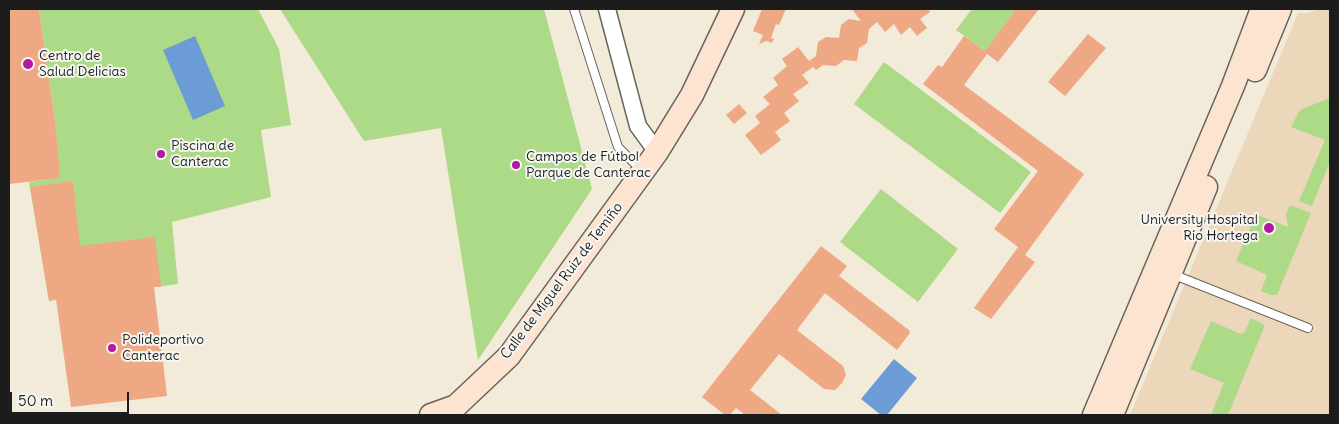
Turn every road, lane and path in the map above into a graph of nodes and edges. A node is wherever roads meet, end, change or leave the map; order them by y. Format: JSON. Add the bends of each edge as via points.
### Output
{"nodes":[{"id":1,"x":574,"y":9,"type":"edge"},
{"id":2,"x":607,"y":9,"type":"edge"},
{"id":3,"x":733,"y":9,"type":"edge"},
{"id":4,"x":1262,"y":9,"type":"edge"},
{"id":5,"x":1273,"y":9,"type":"edge"},
{"id":6,"x":1280,"y":9,"type":"edge"},
{"id":7,"x":1264,"y":39,"type":"junction"},
{"id":8,"x":657,"y":152,"type":"junction"},
{"id":9,"x":643,"y":172,"type":"junction"},
{"id":10,"x":1171,"y":274,"type":"junction"},
{"id":11,"x":1308,"y":328,"type":"dead end"},
{"id":12,"x":1105,"y":388,"type":"junction"},
{"id":13,"x":431,"y":415,"type":"edge"},
{"id":14,"x":1094,"y":415,"type":"edge"},
{"id":15,"x":1112,"y":415,"type":"edge"}],
"edges":[{"from":1,"to":9,"type":"lane","via":[[618,147]]},
{"from":2,"to":8,"type":"street","via":[[638,126]]},
{"from":3,"to":8,"type":"street","name":"Calle de Miguel Ruiz de Temiño","via":[[692,95]]},
{"from":4,"to":12,"type":"street","via":[[1233,86]]},
{"from":5,"to":7,"type":"street"},
{"from":6,"to":7,"type":"street"},
{"from":7,"to":10,"type":"street"},
{"from":8,"to":9,"type":"street","name":"Calle de Miguel Ruiz de Temiño"},
{"from":9,"to":13,"type":"street","name":"Calle de Miguel Ruiz de Temiño","via":[[509,356],[456,406]]},
{"from":10,"to":11,"type":"lane"},
{"from":10,"to":12,"type":"street","via":[[1159,282],[1122,368]]},
{"from":10,"to":15,"type":"street"},
{"from":12,"to":14,"type":"street"}]}
